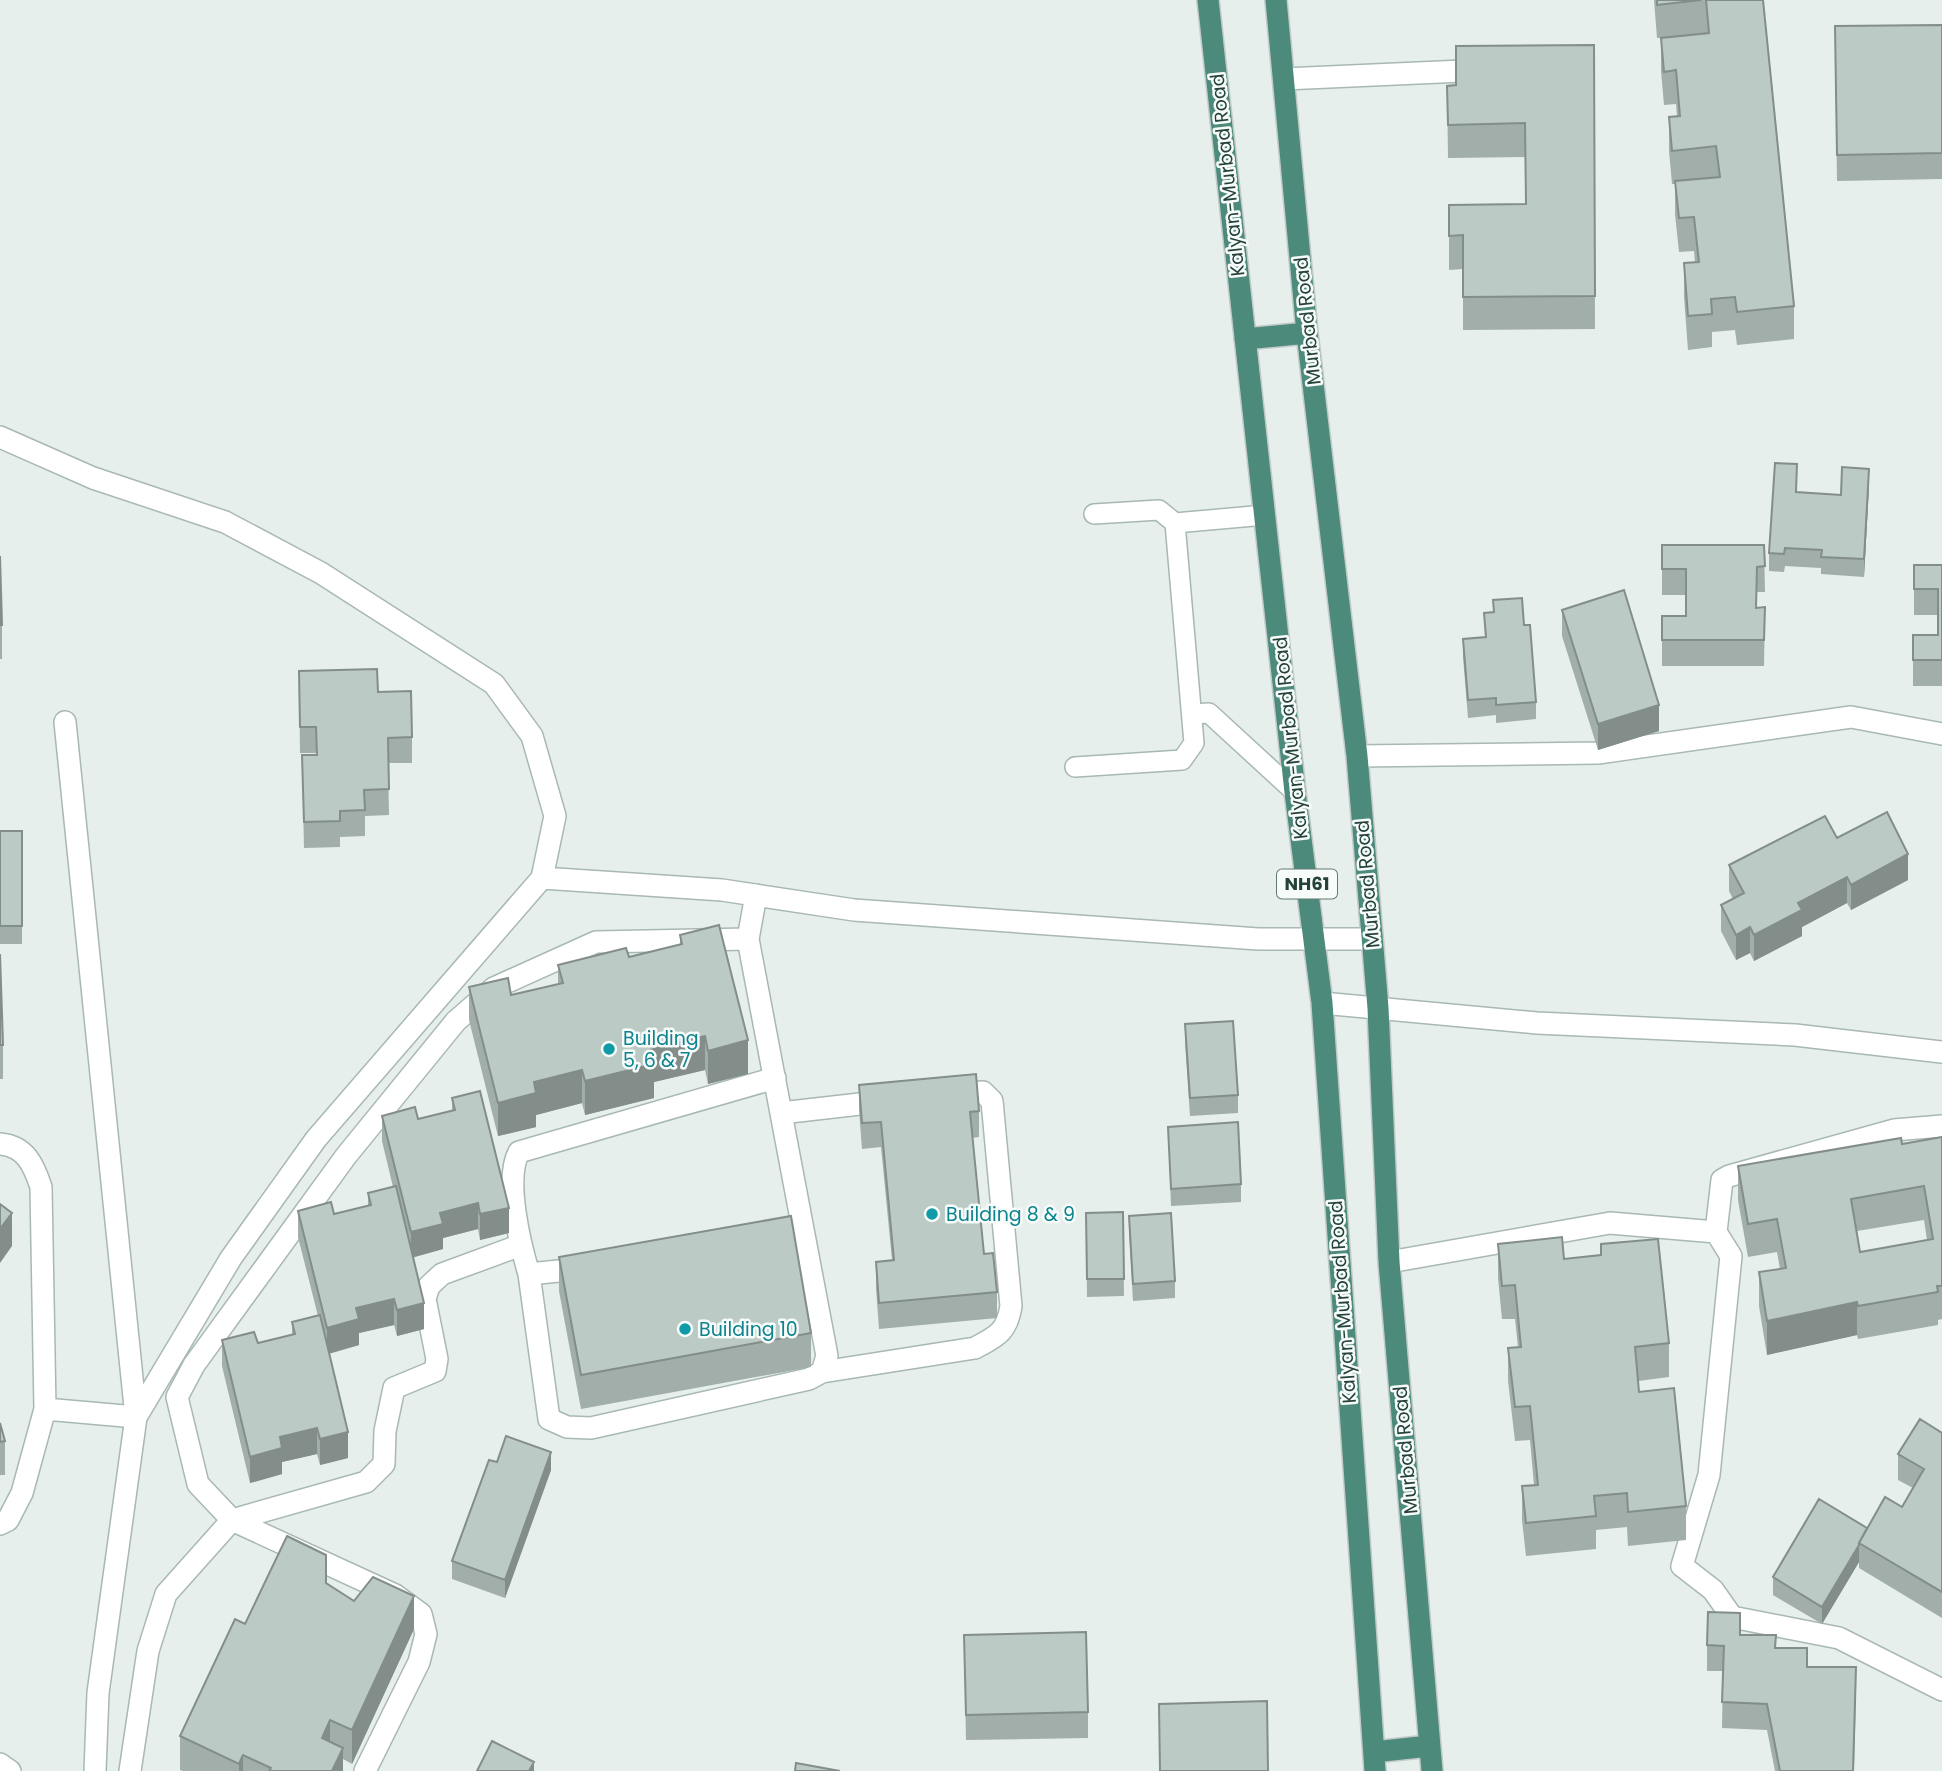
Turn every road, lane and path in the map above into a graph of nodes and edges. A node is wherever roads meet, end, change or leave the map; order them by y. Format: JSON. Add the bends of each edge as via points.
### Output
{"nodes":[{"id":1,"x":1208,"y":0,"type":"edge"},
{"id":2,"x":1276,"y":0,"type":"edge"},
{"id":3,"x":1506,"y":69,"type":"edge"},
{"id":4,"x":1284,"y":79,"type":"junction"},
{"id":5,"x":1307,"y":333,"type":"junction"},
{"id":6,"x":1245,"y":339,"type":"junction"},
{"id":7,"x":0,"y":437,"type":"edge"},
{"id":8,"x":1094,"y":514,"type":"dead end"},
{"id":9,"x":1265,"y":514,"type":"junction"},
{"id":10,"x":1175,"y":523,"type":"junction"},
{"id":11,"x":1192,"y":714,"type":"junction"},
{"id":12,"x":65,"y":722,"type":"dead end"},
{"id":13,"x":1942,"y":734,"type":"edge"},
{"id":14,"x":1357,"y":756,"type":"junction"},
{"id":15,"x":1075,"y":767,"type":"dead end"},
{"id":16,"x":1295,"y":792,"type":"junction"},
{"id":17,"x":542,"y":878,"type":"junction"},
{"id":18,"x":756,"y":895,"type":"junction"},
{"id":19,"x":1314,"y":938,"type":"junction"},
{"id":20,"x":748,"y":939,"type":"junction"},
{"id":21,"x":1372,"y":939,"type":"junction"},
{"id":22,"x":1322,"y":1003,"type":"junction"},
{"id":23,"x":1378,"y":1008,"type":"junction"},
{"id":24,"x":1942,"y":1052,"type":"edge"},
{"id":25,"x":775,"y":1078,"type":"junction"},
{"id":26,"x":930,"y":1096,"type":"edge"},
{"id":27,"x":903,"y":1099,"type":"edge"},
{"id":28,"x":781,"y":1113,"type":"junction"},
{"id":29,"x":1942,"y":1126,"type":"edge"},
{"id":30,"x":0,"y":1144,"type":"edge"},
{"id":31,"x":802,"y":1223,"type":"junction"},
{"id":32,"x":775,"y":1228,"type":"edge"},
{"id":33,"x":1716,"y":1231,"type":"junction"},
{"id":34,"x":521,"y":1245,"type":"junction"},
{"id":35,"x":1389,"y":1262,"type":"junction"},
{"id":36,"x":613,"y":1263,"type":"edge"},
{"id":37,"x":529,"y":1273,"type":"junction"},
{"id":38,"x":822,"y":1371,"type":"junction"},
{"id":39,"x":45,"y":1409,"type":"junction"},
{"id":40,"x":136,"y":1417,"type":"junction"},
{"id":41,"x":232,"y":1520,"type":"junction"},
{"id":42,"x":0,"y":1524,"type":"edge"},
{"id":43,"x":1942,"y":1690,"type":"edge"},
{"id":44,"x":1429,"y":1746,"type":"junction"},
{"id":45,"x":1374,"y":1761,"type":"edge"},
{"id":46,"x":0,"y":1764,"type":"edge"},
{"id":47,"x":132,"y":1770,"type":"edge"},
{"id":48,"x":10,"y":1771,"type":"edge"},
{"id":49,"x":95,"y":1771,"type":"edge"},
{"id":50,"x":365,"y":1771,"type":"edge"},
{"id":51,"x":1432,"y":1771,"type":"edge"}],
"edges":[{"from":1,"to":6,"type":"highway","name":"Kalyan-Murbad Road","number":"NH61"},
{"from":2,"to":4,"type":"highway","name":"Murbad Road"},
{"from":3,"to":4,"type":"street"},
{"from":4,"to":5,"type":"highway","name":"Murbad Road"},
{"from":5,"to":6,"type":"highway"},
{"from":5,"to":14,"type":"highway","name":"Murbad Road"},
{"from":6,"to":9,"type":"highway","name":"Kalyan-Murbad Road","number":"NH61"},
{"from":7,"to":17,"type":"street","via":[[93,478],[225,522],[321,573],[495,684],[532,736],[555,816]]},
{"from":8,"to":10,"type":"lane","via":[[1159,510]]},
{"from":9,"to":10,"type":"lane"},
{"from":9,"to":16,"type":"highway","name":"Kalyan-Murbad Road","number":"NH61"},
{"from":10,"to":11,"type":"lane"},
{"from":11,"to":15,"type":"lane","via":[[1194,743],[1182,760]]},
{"from":11,"to":16,"type":"lane","via":[[1209,713]]},
{"from":12,"to":40,"type":"street"},
{"from":13,"to":14,"type":"street","via":[[1852,717],[1598,753]]},
{"from":14,"to":21,"type":"highway","name":"Murbad Road"},
{"from":16,"to":19,"type":"highway","name":"Kalyan-Murbad Road","number":"NH61"},
{"from":17,"to":18,"type":"street"},
{"from":17,"to":40,"type":"street","via":[[316,1139],[231,1258]]},
{"from":18,"to":19,"type":"street","via":[[854,910],[1258,939]]},
{"from":18,"to":20,"type":"street"},
{"from":19,"to":21,"type":"street"},
{"from":19,"to":22,"type":"highway","name":"Kalyan-Murbad Road","number":"NH61"},
{"from":20,"to":25,"type":"street"},
{"from":20,"to":41,"type":"street","via":[[596,942],[494,988],[456,1021],[346,1156],[194,1365],[177,1397],[198,1484]]},
{"from":21,"to":23,"type":"highway","name":"Murbad Road"},
{"from":22,"to":23,"type":"street"},
{"from":22,"to":45,"type":"highway","name":"Kalyan-Murbad Road","number":"NH61"},
{"from":23,"to":24,"type":"street","via":[[1537,1023],[1795,1034]]},
{"from":23,"to":35,"type":"highway","name":"Murbad Road"},
{"from":25,"to":28,"type":"street"},
{"from":25,"to":34,"type":"street","via":[[519,1152],[513,1178]]},
{"from":26,"to":38,"type":"street","via":[[983,1092],[992,1101],[1011,1306],[1008,1324],[975,1348]]},
{"from":27,"to":28,"type":"street"},
{"from":28,"to":31,"type":"street"},
{"from":29,"to":33,"type":"street","via":[[1894,1130],[1729,1176],[1722,1180]]},
{"from":30,"to":39,"type":"street","via":[[11,1145],[32,1160],[41,1187]]},
{"from":31,"to":32,"type":"street"},
{"from":31,"to":38,"type":"street","via":[[827,1356]]},
{"from":33,"to":35,"type":"street","via":[[1610,1223]]},
{"from":33,"to":43,"type":"street","via":[[1731,1256],[1710,1462],[1682,1566],[1713,1590],[1732,1616],[1839,1638]]},
{"from":34,"to":37,"type":"street"},
{"from":34,"to":41,"type":"street","via":[[442,1274],[429,1286],[425,1299],[437,1359],[435,1371],[394,1388],[384,1464],[366,1482]]},
{"from":35,"to":44,"type":"highway","name":"Murbad Road"},
{"from":36,"to":37,"type":"street"},
{"from":37,"to":38,"type":"street","via":[[549,1419],[567,1426],[591,1428],[809,1379]]},
{"from":39,"to":40,"type":"street"},
{"from":39,"to":42,"type":"street","via":[[22,1493],[8,1520]]},
{"from":40,"to":49,"type":"street","via":[[97,1693]]},
{"from":41,"to":47,"type":"street","via":[[166,1594],[148,1651]]},
{"from":41,"to":50,"type":"street","via":[[395,1595],[421,1614],[426,1634],[419,1662]]},
{"from":44,"to":45,"type":"highway"},
{"from":44,"to":51,"type":"highway","name":"Murbad Road"},
{"from":46,"to":48,"type":"street"}]}
